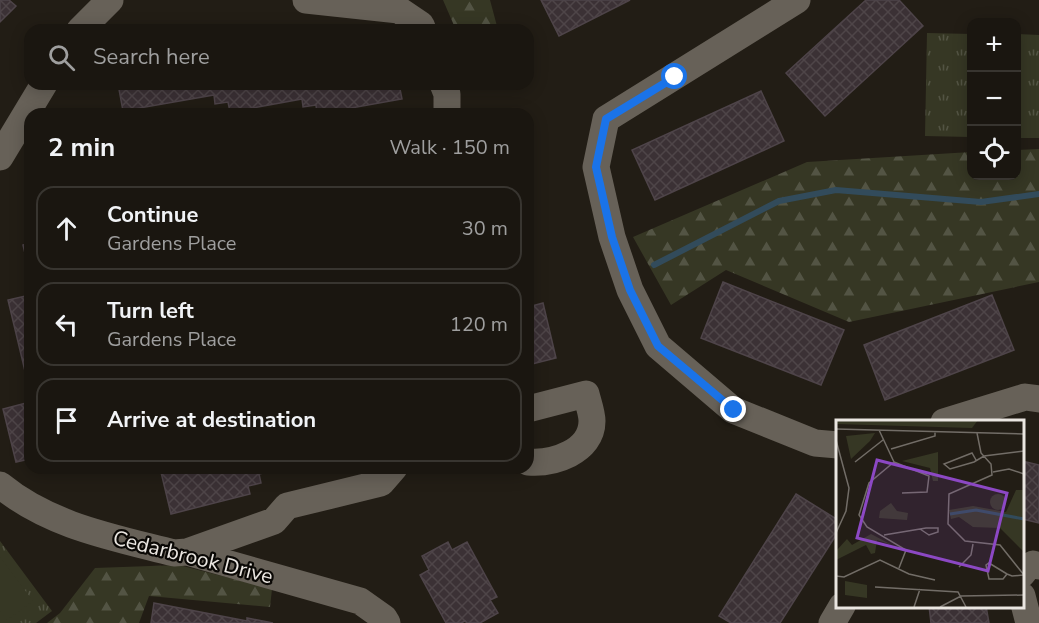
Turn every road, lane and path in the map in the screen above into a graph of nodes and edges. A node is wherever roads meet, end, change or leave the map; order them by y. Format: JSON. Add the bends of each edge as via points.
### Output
{"nodes":[{"id":1,"x":110,"y":0,"type":"edge"},
{"id":2,"x":306,"y":0,"type":"edge"},
{"id":3,"x":797,"y":0,"type":"edge"},
{"id":4,"x":86,"y":24,"type":"edge"},
{"id":5,"x":420,"y":24,"type":"edge"},
{"id":6,"x":40,"y":90,"type":"edge"},
{"id":7,"x":445,"y":90,"type":"edge"},
{"id":8,"x":30,"y":108,"type":"edge"},
{"id":9,"x":447,"y":108,"type":"edge"},
{"id":10,"x":24,"y":117,"type":"edge"},
{"id":11,"x":0,"y":157,"type":"edge"},
{"id":12,"x":1039,"y":399,"type":"edge"},
{"id":13,"x":534,"y":407,"type":"edge"},
{"id":14,"x":950,"y":420,"type":"edge"},
{"id":15,"x":836,"y":445,"type":"edge"},
{"id":16,"x":534,"y":461,"type":"edge"},
{"id":17,"x":389,"y":474,"type":"edge"},
{"id":18,"x":0,"y":485,"type":"edge"},
{"id":19,"x":187,"y":552,"type":"junction"},
{"id":20,"x":1039,"y":566,"type":"edge"},
{"id":21,"x":1024,"y":572,"type":"edge"},
{"id":22,"x":1024,"y":600,"type":"edge"},
{"id":23,"x":841,"y":608,"type":"edge"},
{"id":24,"x":387,"y":623,"type":"edge"},
{"id":25,"x":832,"y":623,"type":"edge"},
{"id":26,"x":1029,"y":623,"type":"edge"}],
"edges":[{"from":1,"to":4,"type":"street"},
{"from":2,"to":5,"type":"street","via":[[399,10]]},
{"from":3,"to":15,"type":"street","via":[[606,119],[596,167],[612,237],[630,290],[658,346],[734,410],[815,442]]},
{"from":6,"to":8,"type":"street"},
{"from":7,"to":9,"type":"street"},
{"from":10,"to":11,"type":"street"},
{"from":12,"to":14,"type":"street","via":[[1025,397]]},
{"from":13,"to":16,"type":"street","via":[[586,393],[592,422],[585,443],[562,459]]},
{"from":17,"to":19,"type":"street","via":[[381,483],[287,506],[274,521]]},
{"from":18,"to":19,"type":"street","name":"Cedarbrook Drive","via":[[19,501],[87,531],[174,553]]},
{"from":19,"to":24,"type":"street","name":"Cedarbrook Drive","via":[[360,601]]},
{"from":20,"to":21,"type":"street","via":[[1034,564]]},
{"from":22,"to":26,"type":"street"},
{"from":23,"to":25,"type":"street"}]}
